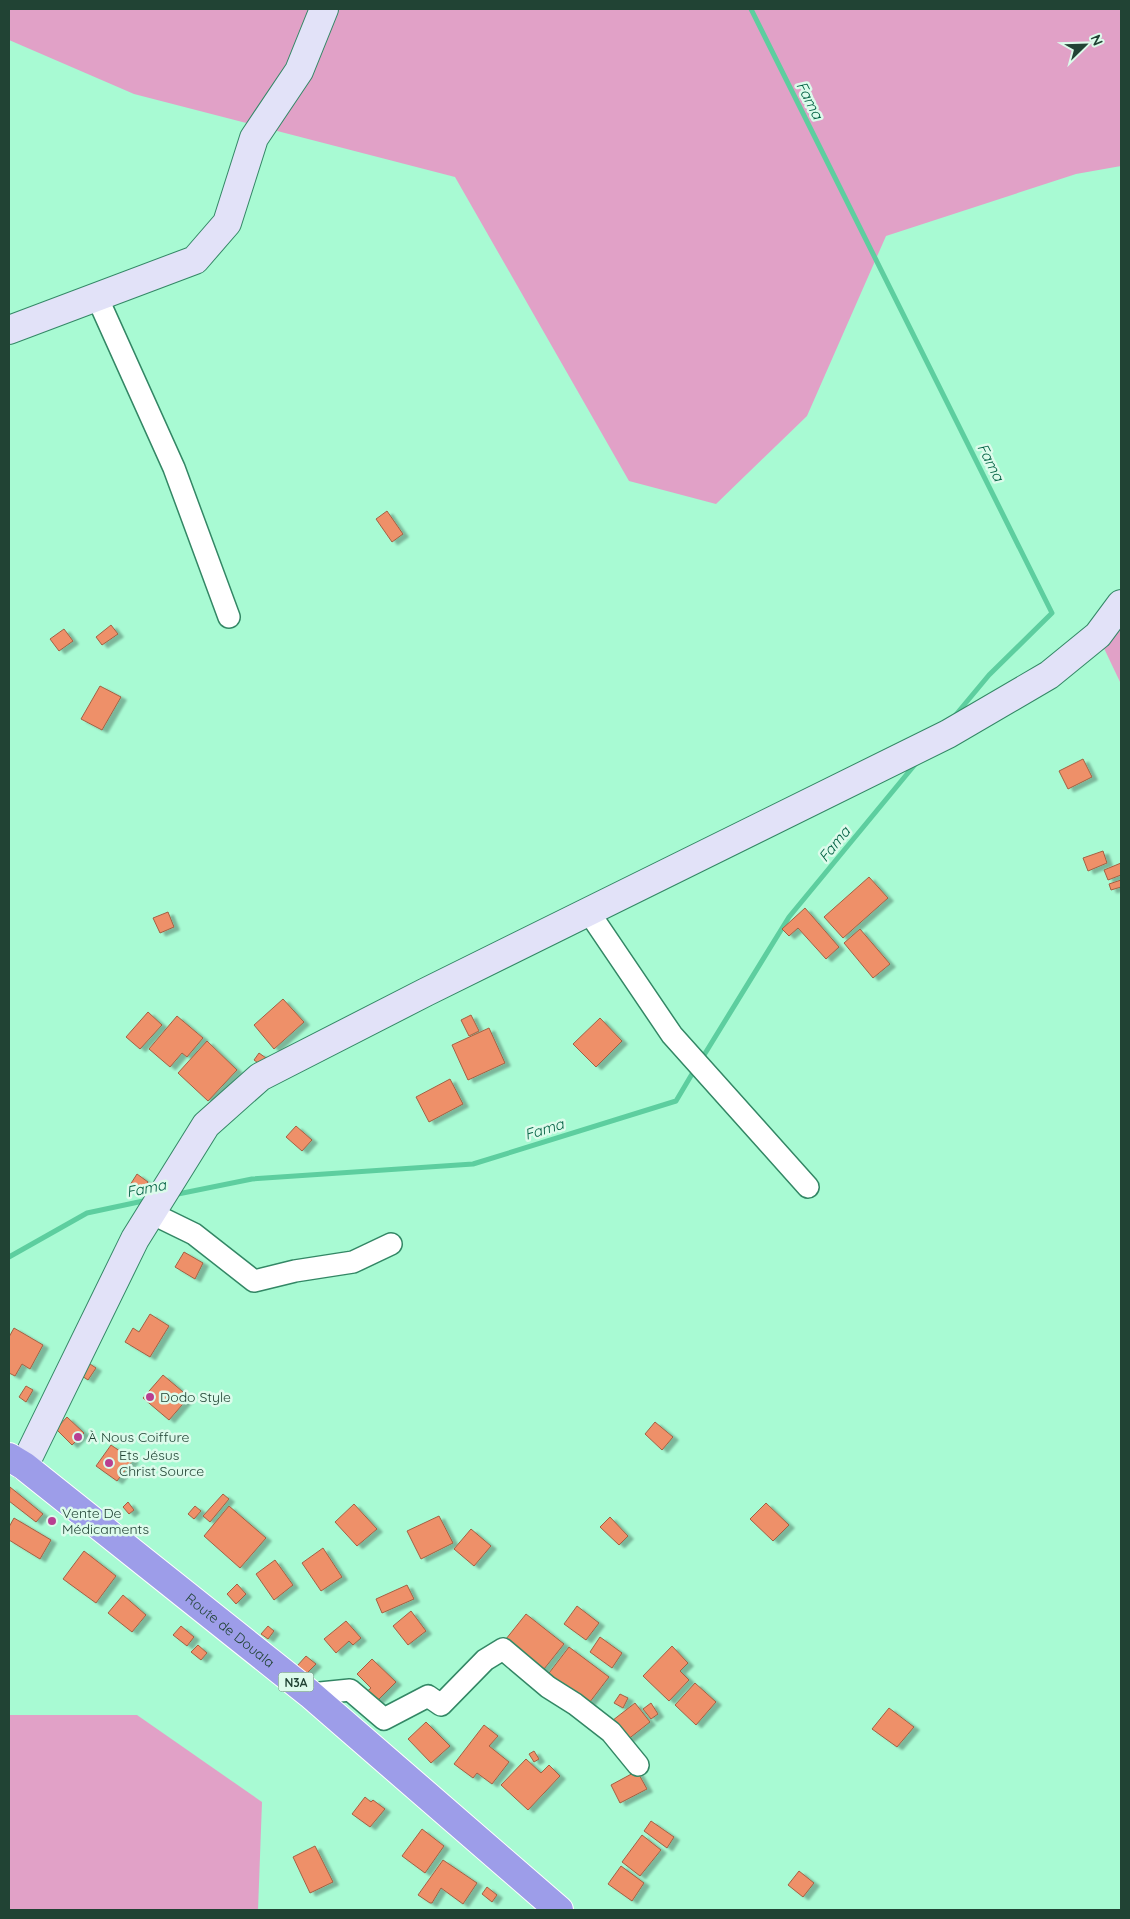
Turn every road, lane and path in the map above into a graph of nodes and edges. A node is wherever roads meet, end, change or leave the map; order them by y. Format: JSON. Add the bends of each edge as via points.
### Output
{"nodes":[{"id":1,"x":324,"y":9,"type":"edge"},
{"id":2,"x":97,"y":297,"type":"junction"},
{"id":3,"x":9,"y":330,"type":"edge"},
{"id":4,"x":1121,"y":604,"type":"edge"},
{"id":5,"x":229,"y":617,"type":"dead end"},
{"id":6,"x":588,"y":912,"type":"junction"},
{"id":7,"x":808,"y":1187,"type":"dead end"},
{"id":8,"x":151,"y":1213,"type":"junction"},
{"id":9,"x":391,"y":1244,"type":"dead end"},
{"id":10,"x":16,"y":1461,"type":"edge"},
{"id":11,"x":310,"y":1694,"type":"junction"},
{"id":12,"x":638,"y":1765,"type":"dead end"},
{"id":13,"x":559,"y":1910,"type":"edge"}],
"edges":[{"from":1,"to":2,"type":"street","via":[[299,71],[254,138],[227,222],[195,260]]},
{"from":2,"to":3,"type":"street"},
{"from":2,"to":5,"type":"street","via":[[174,468]]},
{"from":4,"to":6,"type":"street","via":[[1098,635],[1049,675],[948,734]]},
{"from":6,"to":7,"type":"street","via":[[672,1035]]},
{"from":6,"to":8,"type":"street","via":[[260,1077],[206,1125]]},
{"from":8,"to":9,"type":"street","via":[[194,1234],[254,1281],[353,1262]]},
{"from":8,"to":10,"type":"street"},
{"from":10,"to":11,"type":"highway","name":"Route de Douala","number":"N3A"},
{"from":11,"to":12,"type":"street","via":[[350,1690],[384,1719],[428,1696],[441,1705],[485,1660],[503,1649],[548,1687],[611,1732]]},
{"from":11,"to":13,"type":"highway","name":"Route de Douala","number":"N3A"}]}
